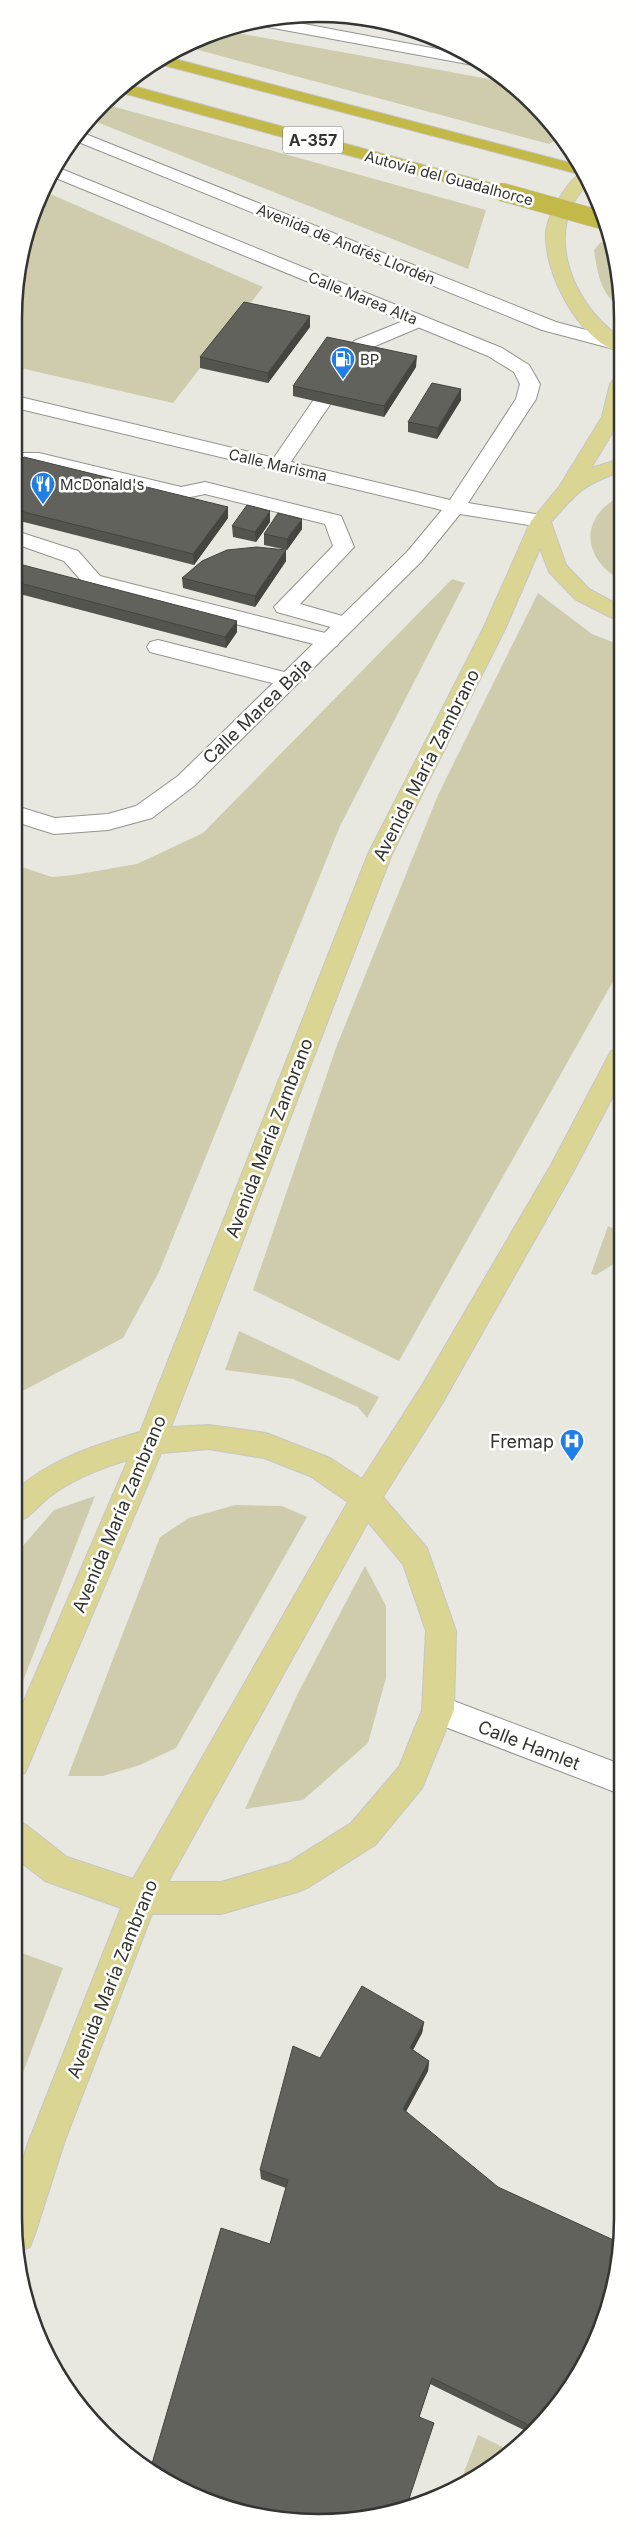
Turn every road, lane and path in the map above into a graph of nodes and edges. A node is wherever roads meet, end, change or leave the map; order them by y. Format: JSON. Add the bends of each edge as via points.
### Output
{"nodes":[{"id":1,"x":282,"y":25,"type":"edge"},
{"id":2,"x":456,"y":57,"type":"edge"},
{"id":3,"x":170,"y":62,"type":"edge"},
{"id":4,"x":130,"y":90,"type":"edge"},
{"id":5,"x":84,"y":138,"type":"edge"},
{"id":6,"x":574,"y":170,"type":"edge"},
{"id":7,"x":60,"y":174,"type":"edge"},
{"id":8,"x":581,"y":183,"type":"edge"},
{"id":9,"x":596,"y":218,"type":"edge"},
{"id":10,"x":418,"y":321,"type":"junction"},
{"id":11,"x":614,"y":343,"type":"edge"},
{"id":12,"x":614,"y":344,"type":"edge"},
{"id":13,"x":22,"y":403,"type":"edge"},
{"id":14,"x":614,"y":409,"type":"edge"},
{"id":15,"x":22,"y":459,"type":"edge"},
{"id":16,"x":279,"y":465,"type":"junction"},
{"id":17,"x":614,"y":467,"type":"edge"},
{"id":18,"x":566,"y":492,"type":"junction"},
{"id":19,"x":455,"y":507,"type":"junction"},
{"id":20,"x":541,"y":522,"type":"junction"},
{"id":21,"x":22,"y":539,"type":"edge"},
{"id":22,"x":614,"y":612,"type":"edge"},
{"id":23,"x":345,"y":624,"type":"junction"},
{"id":24,"x":329,"y":641,"type":"junction"},
{"id":25,"x":158,"y":647,"type":"dead end"},
{"id":26,"x":288,"y":680,"type":"junction"},
{"id":27,"x":22,"y":816,"type":"edge"},
{"id":28,"x":614,"y":1069,"type":"edge"},
{"id":29,"x":151,"y":1441,"type":"junction"},
{"id":30,"x":366,"y":1498,"type":"junction"},
{"id":31,"x":22,"y":1504,"type":"edge"},
{"id":32,"x":438,"y":1710,"type":"junction"},
{"id":33,"x":22,"y":1743,"type":"edge"},
{"id":34,"x":614,"y":1778,"type":"edge"},
{"id":35,"x":22,"y":1842,"type":"edge"},
{"id":36,"x":142,"y":1898,"type":"junction"},
{"id":37,"x":22,"y":2218,"type":"edge"}],
"edges":[{"from":1,"to":2,"type":"street"},
{"from":3,"to":6,"type":"highway","number":"A-357"},
{"from":4,"to":9,"type":"highway","name":"Autovía del Guadalhorce","number":"A-357","bridge":true},
{"from":5,"to":12,"type":"street","name":"Avenida de Andrés Llordén","via":[[549,326]]},
{"from":7,"to":10,"type":"street","name":"Calle Marea Alta"},
{"from":8,"to":11,"type":"main road","via":[[566,201],[555,232],[557,254],[563,282],[572,299],[588,321]]},
{"from":10,"to":16,"type":"street","via":[[361,345]]},
{"from":10,"to":19,"type":"street","name":"Calle Marea Alta","via":[[495,352],[522,369],[530,384],[526,399]]},
{"from":13,"to":16,"type":"street","name":"Calle Marisma"},
{"from":14,"to":18,"type":"main road"},
{"from":15,"to":23,"type":"street","via":[[38,458],[181,493],[206,488],[334,520],[344,548],[286,607]]},
{"from":16,"to":19,"type":"street","name":"Calle Marisma"},
{"from":17,"to":18,"type":"main road","via":[[587,476]]},
{"from":18,"to":20,"type":"main road","name":"Avenida María Zambrano"},
{"from":19,"to":20,"type":"street","name":"Calle Marisma"},
{"from":19,"to":23,"type":"street","name":"Calle Marea Baja","via":[[414,557]]},
{"from":20,"to":22,"type":"main road","via":[[556,567],[582,594]]},
{"from":20,"to":29,"type":"main road","name":"Avenida María Zambrano","via":[[495,628],[380,854]]},
{"from":21,"to":24,"type":"street","via":[[71,556],[93,581]]},
{"from":23,"to":24,"type":"street","name":"Calle Marea Baja"},
{"from":24,"to":26,"type":"street","name":"Calle Marea Baja"},
{"from":25,"to":26,"type":"street"},
{"from":26,"to":27,"type":"street","name":"Calle Marea Baja","via":[[186,781],[144,812],[108,822],[54,826]]},
{"from":28,"to":30,"type":"main road","name":"Avenida María Zambrano","via":[[560,1172],[433,1393]]},
{"from":29,"to":30,"type":"main road","via":[[209,1437],[266,1446],[320,1466]]},
{"from":29,"to":31,"type":"main road","via":[[93,1458],[40,1487]]},
{"from":29,"to":33,"type":"main road","name":"Avenida María Zambrano"},
{"from":30,"to":32,"type":"main road","via":[[416,1557],[441,1631]]},
{"from":30,"to":36,"type":"main road","name":"Avenida María Zambrano"},
{"from":32,"to":34,"type":"street","name":"Calle Hamlet"},
{"from":32,"to":36,"type":"main road","via":[[411,1777],[363,1834],[297,1876],[222,1898]]},
{"from":35,"to":36,"type":"main road","via":[[57,1870]]},
{"from":36,"to":37,"type":"main road","name":"Avenida María Zambrano","via":[[46,2143]]}]}
